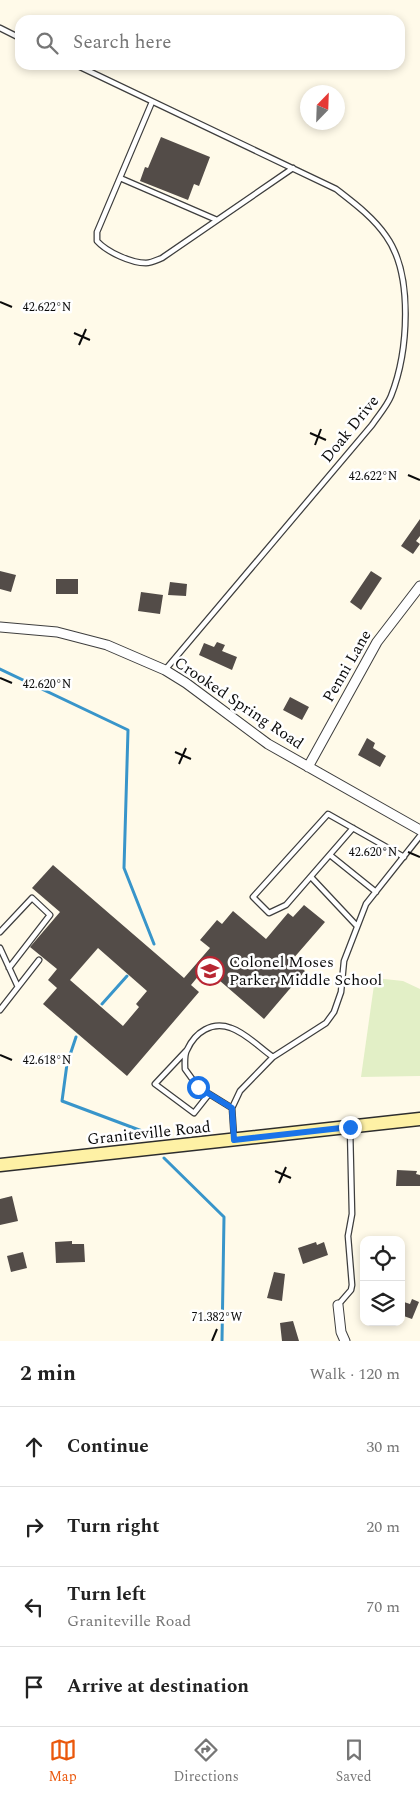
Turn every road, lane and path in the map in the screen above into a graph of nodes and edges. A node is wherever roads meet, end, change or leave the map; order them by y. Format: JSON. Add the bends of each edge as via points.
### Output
{"nodes":[{"id":1,"x":0,"y":28,"type":"edge"},
{"id":2,"x":15,"y":36,"type":"edge"},
{"id":3,"x":86,"y":70,"type":"edge"},
{"id":4,"x":152,"y":102,"type":"junction"},
{"id":5,"x":293,"y":168,"type":"junction"},
{"id":6,"x":120,"y":178,"type":"junction"},
{"id":7,"x":217,"y":220,"type":"junction"},
{"id":8,"x":420,"y":586,"type":"edge"},
{"id":9,"x":0,"y":627,"type":"edge"},
{"id":10,"x":165,"y":670,"type":"junction"},
{"id":11,"x":308,"y":767,"type":"junction"},
{"id":12,"x":353,"y":828,"type":"junction"},
{"id":13,"x":420,"y":830,"type":"edge"},
{"id":14,"x":420,"y":836,"type":"edge"},
{"id":15,"x":330,"y":855,"type":"junction"},
{"id":16,"x":404,"y":857,"type":"junction"},
{"id":17,"x":311,"y":877,"type":"junction"},
{"id":18,"x":376,"y":892,"type":"junction"},
{"id":19,"x":356,"y":925,"type":"junction"},
{"id":20,"x":0,"y":932,"type":"edge"},
{"id":21,"x":0,"y":948,"type":"edge"},
{"id":22,"x":39,"y":960,"type":"dead end"},
{"id":23,"x":9,"y":968,"type":"junction"},
{"id":24,"x":18,"y":987,"type":"junction"},
{"id":25,"x":0,"y":1010,"type":"edge"},
{"id":26,"x":186,"y":1050,"type":"junction"},
{"id":27,"x":273,"y":1057,"type":"junction"},
{"id":28,"x":209,"y":1094,"type":"junction"},
{"id":29,"x":232,"y":1108,"type":"junction"},
{"id":30,"x":420,"y":1119,"type":"edge"},
{"id":31,"x":350,"y":1127,"type":"junction"},
{"id":32,"x":234,"y":1140,"type":"junction"},
{"id":33,"x":0,"y":1166,"type":"edge"},
{"id":34,"x":338,"y":1305,"type":"joint"},
{"id":35,"x":345,"y":1341,"type":"edge"}],
"edges":[{"from":1,"to":2,"type":"lane"},
{"from":3,"to":4,"type":"lane","name":"Doak Drive"},
{"from":4,"to":5,"type":"lane","name":"Doak Drive"},
{"from":4,"to":6,"type":"lane"},
{"from":5,"to":7,"type":"lane"},
{"from":5,"to":10,"type":"lane","name":"Doak Drive","via":[[336,189],[366,212],[387,237],[397,256],[404,283],[406,312],[397,376],[391,398],[372,425]]},
{"from":6,"to":7,"type":"lane"},
{"from":6,"to":7,"type":"lane","via":[[97,232],[97,241],[102,247],[136,262],[148,263],[162,258]]},
{"from":8,"to":11,"type":"street","name":"Penni Lane","via":[[376,642]]},
{"from":9,"to":10,"type":"street","name":"Crooked Spring Road","via":[[57,632],[107,645]]},
{"from":10,"to":11,"type":"street","name":"Crooked Spring Road","via":[[268,744]]},
{"from":11,"to":13,"type":"street","name":"Crooked Spring Road"},
{"from":12,"to":15,"type":"lane"},
{"from":12,"to":16,"type":"lane"},
{"from":12,"to":17,"type":"lane","via":[[328,814],[253,897],[269,913],[286,905]]},
{"from":14,"to":16,"type":"lane"},
{"from":15,"to":17,"type":"lane"},
{"from":15,"to":18,"type":"lane"},
{"from":16,"to":18,"type":"lane"},
{"from":17,"to":19,"type":"lane"},
{"from":18,"to":19,"type":"lane"},
{"from":19,"to":27,"type":"lane","via":[[344,961],[341,992],[334,1012],[326,1023]]},
{"from":20,"to":23,"type":"lane","via":[[32,898],[50,915]]},
{"from":21,"to":23,"type":"lane"},
{"from":22,"to":24,"type":"lane"},
{"from":23,"to":24,"type":"lane"},
{"from":24,"to":25,"type":"lane"},
{"from":26,"to":27,"type":"lane","via":[[204,1028],[218,1026],[232,1028]]},
{"from":26,"to":28,"type":"lane","via":[[185,1069],[198,1087]]},
{"from":26,"to":28,"type":"lane","via":[[155,1084],[194,1113]]},
{"from":27,"to":29,"type":"lane","via":[[240,1091]]},
{"from":28,"to":29,"type":"lane"},
{"from":29,"to":32,"type":"lane"},
{"from":30,"to":31,"type":"main road","name":"Graniteville Road"},
{"from":31,"to":32,"type":"main road","name":"Graniteville Road"},
{"from":31,"to":34,"type":"lane","via":[[352,1214],[348,1236],[352,1285]]},
{"from":32,"to":33,"type":"main road","name":"Graniteville Road"},
{"from":34,"to":35,"type":"street"}]}
